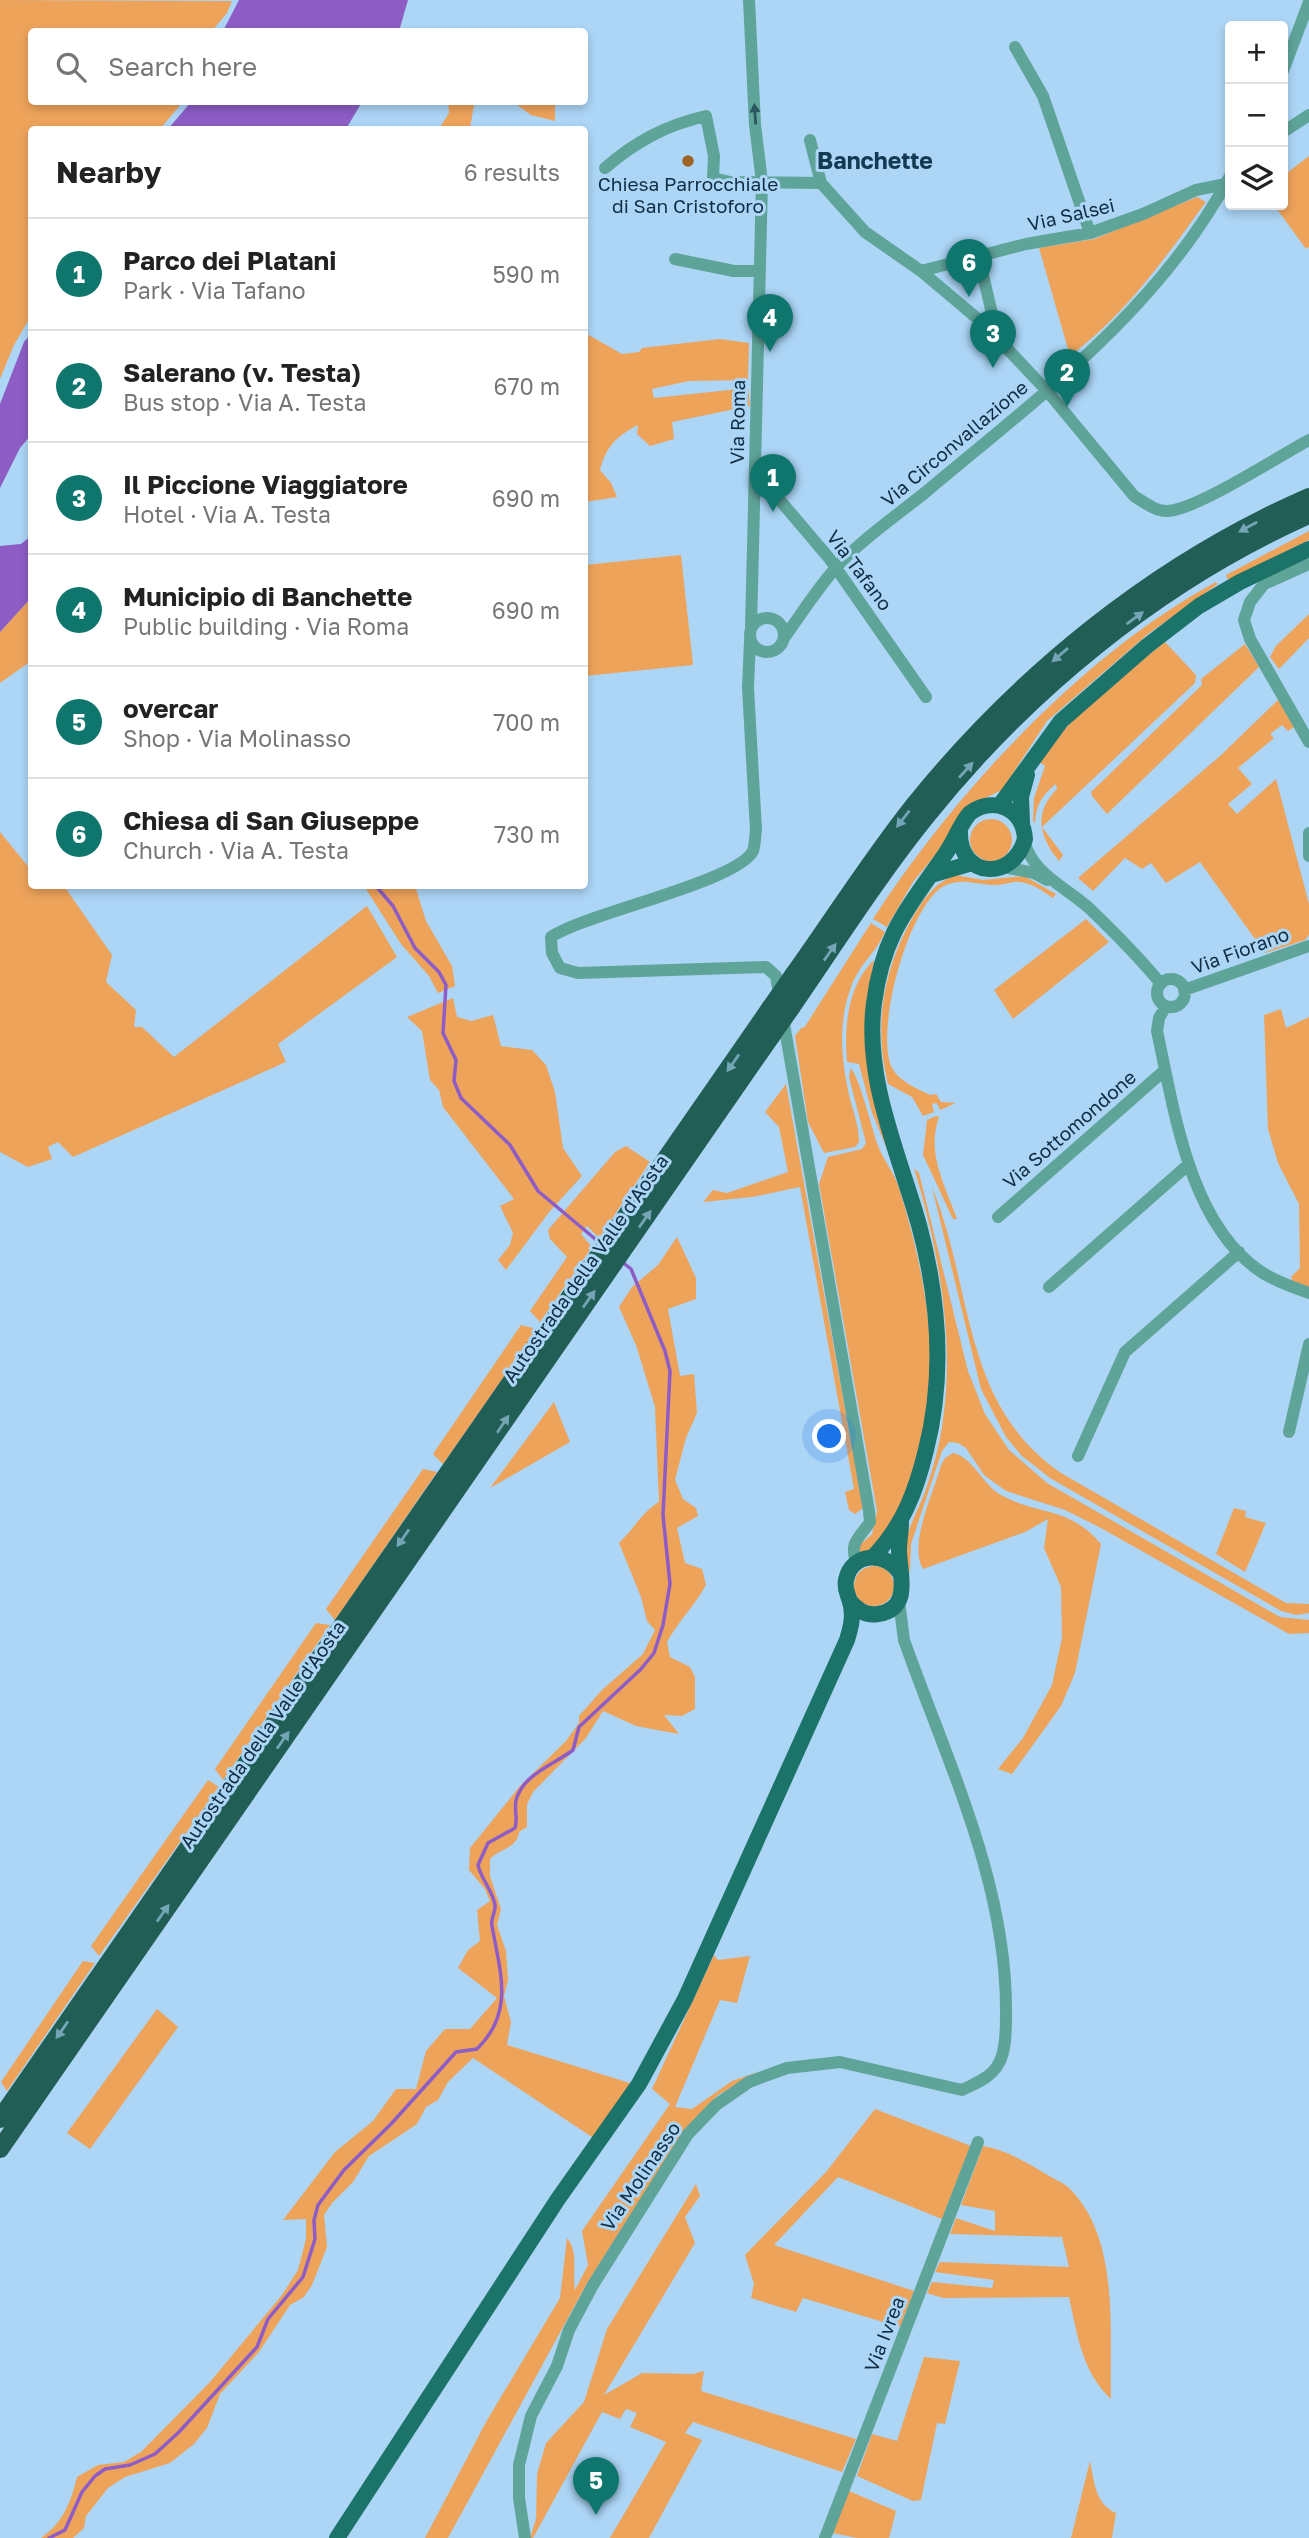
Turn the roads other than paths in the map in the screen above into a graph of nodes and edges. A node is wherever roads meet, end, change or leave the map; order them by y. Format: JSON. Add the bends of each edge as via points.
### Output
{"nodes":[{"id":1,"x":749,"y":0,"type":"edge"},
{"id":2,"x":1309,"y":2,"type":"edge"},
{"id":3,"x":1015,"y":47,"type":"dead end"},
{"id":4,"x":1288,"y":58,"type":"edge"},
{"id":5,"x":1309,"y":115,"type":"edge"},
{"id":6,"x":1288,"y":129,"type":"edge"},
{"id":7,"x":810,"y":140,"type":"dead end"},
{"id":8,"x":605,"y":168,"type":"dead end"},
{"id":9,"x":1225,"y":181,"type":"edge"},
{"id":10,"x":762,"y":182,"type":"junction"},
{"id":11,"x":821,"y":183,"type":"junction"},
{"id":12,"x":1225,"y":184,"type":"edge"},
{"id":13,"x":1090,"y":233,"type":"junction"},
{"id":14,"x":979,"y":258,"type":"junction"},
{"id":15,"x":675,"y":259,"type":"dead end"},
{"id":16,"x":760,"y":271,"type":"junction"},
{"id":17,"x":921,"y":271,"type":"junction"},
{"id":18,"x":985,"y":325,"type":"junction"},
{"id":19,"x":1047,"y":391,"type":"junction"},
{"id":20,"x":1309,"y":440,"type":"edge"},
{"id":21,"x":755,"y":471,"type":"junction"},
{"id":22,"x":1309,"y":497,"type":"edge"},
{"id":23,"x":1309,"y":515,"type":"edge"},
{"id":24,"x":1309,"y":550,"type":"edge"},
{"id":25,"x":1309,"y":564,"type":"edge"},
{"id":26,"x":836,"y":568,"type":"junction"},
{"id":27,"x":751,"y":594,"type":"junction"},
{"id":28,"x":806,"y":607,"type":"junction"},
{"id":29,"x":768,"y":619,"type":"junction"},
{"id":30,"x":750,"y":634,"type":"junction"},
{"id":31,"x":784,"y":638,"type":"junction"},
{"id":32,"x":769,"y":652,"type":"junction"},
{"id":33,"x":748,"y":688,"type":"junction"},
{"id":34,"x":926,"y":697,"type":"dead end"},
{"id":35,"x":1309,"y":742,"type":"edge"},
{"id":36,"x":1030,"y":765,"type":"junction"},
{"id":37,"x":1000,"y":805,"type":"junction"},
{"id":38,"x":1022,"y":823,"type":"junction"},
{"id":39,"x":960,"y":832,"type":"junction"},
{"id":40,"x":1309,"y":833,"type":"edge"},
{"id":41,"x":1024,"y":840,"type":"junction"},
{"id":42,"x":1309,"y":856,"type":"edge"},
{"id":43,"x":972,"y":863,"type":"junction"},
{"id":44,"x":1004,"y":867,"type":"junction"},
{"id":45,"x":931,"y":875,"type":"junction"},
{"id":46,"x":1059,"y":886,"type":"junction"},
{"id":47,"x":1309,"y":946,"type":"edge"},
{"id":48,"x":1161,"y":984,"type":"junction"},
{"id":49,"x":1184,"y":990,"type":"junction"},
{"id":50,"x":1166,"y":1006,"type":"junction"},
{"id":51,"x":1166,"y":1070,"type":"junction"},
{"id":52,"x":673,"y":1164,"type":"junction"},
{"id":53,"x":1189,"y":1164,"type":"junction"},
{"id":54,"x":998,"y":1217,"type":"dead end"},
{"id":55,"x":1239,"y":1252,"type":"junction"},
{"id":56,"x":1049,"y":1287,"type":"dead end"},
{"id":57,"x":1309,"y":1293,"type":"edge"},
{"id":58,"x":1309,"y":1344,"type":"edge"},
{"id":59,"x":1289,"y":1432,"type":"dead end"},
{"id":60,"x":1078,"y":1456,"type":"dead end"},
{"id":61,"x":901,"y":1522,"type":"junction"},
{"id":62,"x":873,"y":1557,"type":"junction"},
{"id":63,"x":857,"y":1563,"type":"junction"},
{"id":64,"x":901,"y":1575,"type":"junction"},
{"id":65,"x":850,"y":1601,"type":"junction"},
{"id":66,"x":899,"y":1601,"type":"junction"},
{"id":67,"x":878,"y":1614,"type":"junction"},
{"id":68,"x":847,"y":1640,"type":"junction"},
{"id":69,"x":904,"y":1640,"type":"junction"},
{"id":70,"x":14,"y":2110,"type":"edge"},
{"id":71,"x":978,"y":2143,"type":"dead end"},
{"id":72,"x":0,"y":2149,"type":"edge"},
{"id":73,"x":337,"y":2538,"type":"edge"},
{"id":74,"x":525,"y":2538,"type":"edge"},
{"id":75,"x":825,"y":2538,"type":"edge"}],
"edges":[{"from":10,"to":1,"type":"street","name":"Via Roma","one_way":true},
{"from":2,"to":4,"type":"street"},
{"from":3,"to":13,"type":"street","via":[[1043,96]]},
{"from":5,"to":6,"type":"street"},
{"from":7,"to":11,"type":"street"},
{"from":8,"to":10,"type":"street","via":[[641,139],[706,116],[713,178]]},
{"from":9,"to":13,"type":"street","name":"Via Salsei"},
{"from":10,"to":11,"type":"street"},
{"from":10,"to":16,"type":"street","name":"Via Roma"},
{"from":11,"to":17,"type":"street","via":[[865,232]]},
{"from":12,"to":19,"type":"street","name":"Via Circonvallazione","via":[[1172,264],[1127,317]]},
{"from":13,"to":14,"type":"street","name":"Via Salsei"},
{"from":14,"to":17,"type":"street","name":"Via Salsei"},
{"from":14,"to":18,"type":"street","via":[[993,322]]},
{"from":15,"to":16,"type":"street","via":[[734,271]]},
{"from":16,"to":21,"type":"street","name":"Via Roma"},
{"from":17,"to":18,"type":"street"},
{"from":18,"to":19,"type":"street"},
{"from":19,"to":20,"type":"street","via":[[1134,496],[1167,511],[1191,505]]},
{"from":19,"to":26,"type":"street","name":"Via Circonvallazione"},
{"from":21,"to":26,"type":"street","name":"Via Tafano"},
{"from":21,"to":27,"type":"street","name":"Via Roma"},
{"from":22,"to":52,"type":"highway","name":"Autostrada della Valle d'Aosta","one_way":true,"bridge":true,"via":[[1223,541],[1151,586],[1077,640],[1009,701],[914,805],[771,1007]]},
{"from":52,"to":23,"type":"highway","name":"Autostrada della Valle d'Aosta","one_way":true,"bridge":true,"via":[[772,1035],[926,817],[1021,713],[1087,654],[1159,601],[1230,556]]},
{"from":24,"to":36,"type":"main road","via":[[1199,606],[1147,646],[1060,721]]},
{"from":25,"to":35,"type":"street","via":[[1264,584],[1244,620],[1250,639]]},
{"from":26,"to":28,"type":"street","name":"Via Circonvallazione"},
{"from":26,"to":34,"type":"street","name":"Via Tafano"},
{"from":27,"to":29,"type":"street"},
{"from":27,"to":30,"type":"street","name":"Via Roma"},
{"from":28,"to":29,"type":"street","via":[[784,618]]},
{"from":28,"to":31,"type":"street","name":"Via Circonvallazione"},
{"from":29,"to":30,"type":"street"},
{"from":29,"to":31,"type":"street","via":[[781,626]]},
{"from":30,"to":32,"type":"street","via":[[755,648]]},
{"from":30,"to":33,"type":"street","name":"Via Roma"},
{"from":31,"to":32,"type":"street","via":[[779,648]]},
{"from":32,"to":33,"type":"street"},
{"from":33,"to":63,"type":"street","name":"Via Roma","via":[[753,851],[742,863],[686,888],[557,933],[551,937],[552,953],[560,968],[578,973],[757,965],[776,976],[870,1511],[870,1522],[853,1548]]},
{"from":36,"to":37,"type":"main road"},
{"from":36,"to":38,"type":"main road","via":[[1021,797]]},
{"from":37,"to":38,"type":"main road"},
{"from":37,"to":39,"type":"main road","via":[[985,805],[970,813]]},
{"from":38,"to":41,"type":"main road"},
{"from":39,"to":43,"type":"main road","via":[[962,848]]},
{"from":39,"to":45,"type":"main road"},
{"from":40,"to":42,"type":"street"},
{"from":41,"to":44,"type":"main road","via":[[1019,854]]},
{"from":41,"to":46,"type":"street","via":[[1033,861]]},
{"from":43,"to":44,"type":"main road","via":[[985,869]]},
{"from":43,"to":45,"type":"main road"},
{"from":44,"to":46,"type":"street","via":[[1034,873]]},
{"from":45,"to":61,"type":"main road","via":[[895,925],[873,1015],[878,1083],[919,1228],[939,1352],[931,1430],[921,1472]]},
{"from":46,"to":48,"type":"street","via":[[1087,907]]},
{"from":47,"to":49,"type":"street","name":"Via Fiorano"},
{"from":48,"to":49,"type":"street","via":[[1171,979]]},
{"from":48,"to":50,"type":"street","via":[[1158,996]]},
{"from":49,"to":50,"type":"street","via":[[1178,1004]]},
{"from":50,"to":51,"type":"street","name":"Via Sottomondone","via":[[1157,1031]]},
{"from":51,"to":53,"type":"street","name":"Via Sottomondone"},
{"from":51,"to":54,"type":"street","name":"Via Sottomondone"},
{"from":52,"to":70,"type":"highway","name":"Autostrada della Valle d'Aosta"},
{"from":53,"to":55,"type":"street","name":"Via Sottomondone","via":[[1206,1204]]},
{"from":53,"to":56,"type":"street"},
{"from":55,"to":57,"type":"street","name":"Via Sottomondone","via":[[1262,1273]]},
{"from":55,"to":60,"type":"street","via":[[1125,1352]]},
{"from":58,"to":59,"type":"street"},
{"from":61,"to":62,"type":"main road"},
{"from":61,"to":64,"type":"main road"},
{"from":62,"to":63,"type":"main road"},
{"from":62,"to":64,"type":"main road","via":[[890,1562]]},
{"from":63,"to":65,"type":"main road","via":[[846,1580]]},
{"from":64,"to":66,"type":"main road"},
{"from":65,"to":67,"type":"main road","via":[[862,1611]]},
{"from":65,"to":68,"type":"main road","via":[[852,1621]]},
{"from":66,"to":67,"type":"main road"},
{"from":66,"to":69,"type":"street"},
{"from":67,"to":68,"type":"main road","via":[[861,1623]]},
{"from":67,"to":69,"type":"street"},
{"from":68,"to":73,"type":"main road","via":[[685,1999],[639,2084],[558,2199]]},
{"from":69,"to":74,"type":"street","name":"Via Molinasso","via":[[996,1901],[1006,1973],[1001,2060],[991,2075],[962,2090],[840,2062],[787,2068],[749,2082],[716,2105],[688,2134],[593,2285],[531,2416],[519,2465]]},
{"from":70,"to":72,"type":"highway","name":"Autostrada della Valle d'Aosta"},
{"from":71,"to":75,"type":"street","name":"Via Ivrea"}]}
